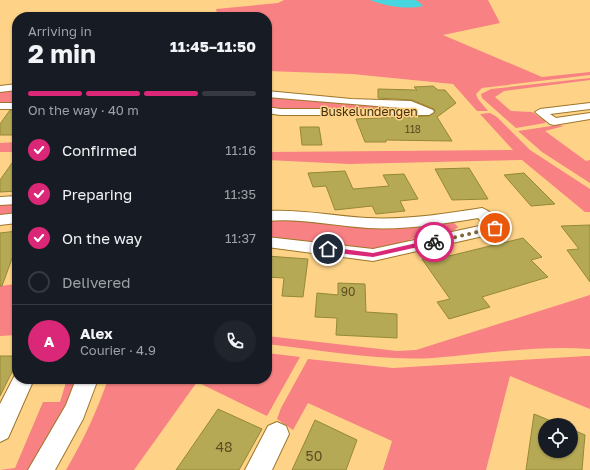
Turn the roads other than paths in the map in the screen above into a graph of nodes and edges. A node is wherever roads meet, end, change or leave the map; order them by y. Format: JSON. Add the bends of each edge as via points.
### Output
{"nodes":[{"id":1,"x":12,"y":88,"type":"edge"},
{"id":2,"x":0,"y":89,"type":"edge"},
{"id":3,"x":272,"y":94,"type":"edge"},
{"id":4,"x":0,"y":106,"type":"edge"},
{"id":5,"x":12,"y":106,"type":"edge"},
{"id":6,"x":590,"y":106,"type":"edge"},
{"id":7,"x":272,"y":111,"type":"edge"},
{"id":8,"x":590,"y":116,"type":"edge"},
{"id":9,"x":12,"y":200,"type":"edge"},
{"id":10,"x":0,"y":201,"type":"edge"},
{"id":11,"x":272,"y":215,"type":"edge"},
{"id":12,"x":12,"y":219,"type":"edge"},
{"id":13,"x":0,"y":220,"type":"edge"},
{"id":14,"x":272,"y":243,"type":"edge"},
{"id":15,"x":21,"y":384,"type":"edge"},
{"id":16,"x":85,"y":384,"type":"edge"},
{"id":17,"x":0,"y":430,"type":"edge"},
{"id":18,"x":276,"y":434,"type":"dead end"},
{"id":19,"x":41,"y":470,"type":"edge"},
{"id":20,"x":258,"y":470,"type":"edge"}],
"edges":[{"from":1,"to":2,"type":"street"},
{"from":3,"to":7,"type":"street","name":"Buskelundengen","via":[[351,102],[411,104],[428,112]]},
{"from":4,"to":5,"type":"street"},
{"from":6,"to":8,"type":"street","via":[[540,112],[554,122]]},
{"from":9,"to":10,"type":"street"},
{"from":11,"to":14,"type":"street","via":[[286,214],[367,223],[437,221],[482,213],[495,228],[373,255]]},
{"from":12,"to":13,"type":"street"},
{"from":15,"to":17,"type":"street"},
{"from":16,"to":19,"type":"street","via":[[75,412]]},
{"from":18,"to":20,"type":"street"}]}
